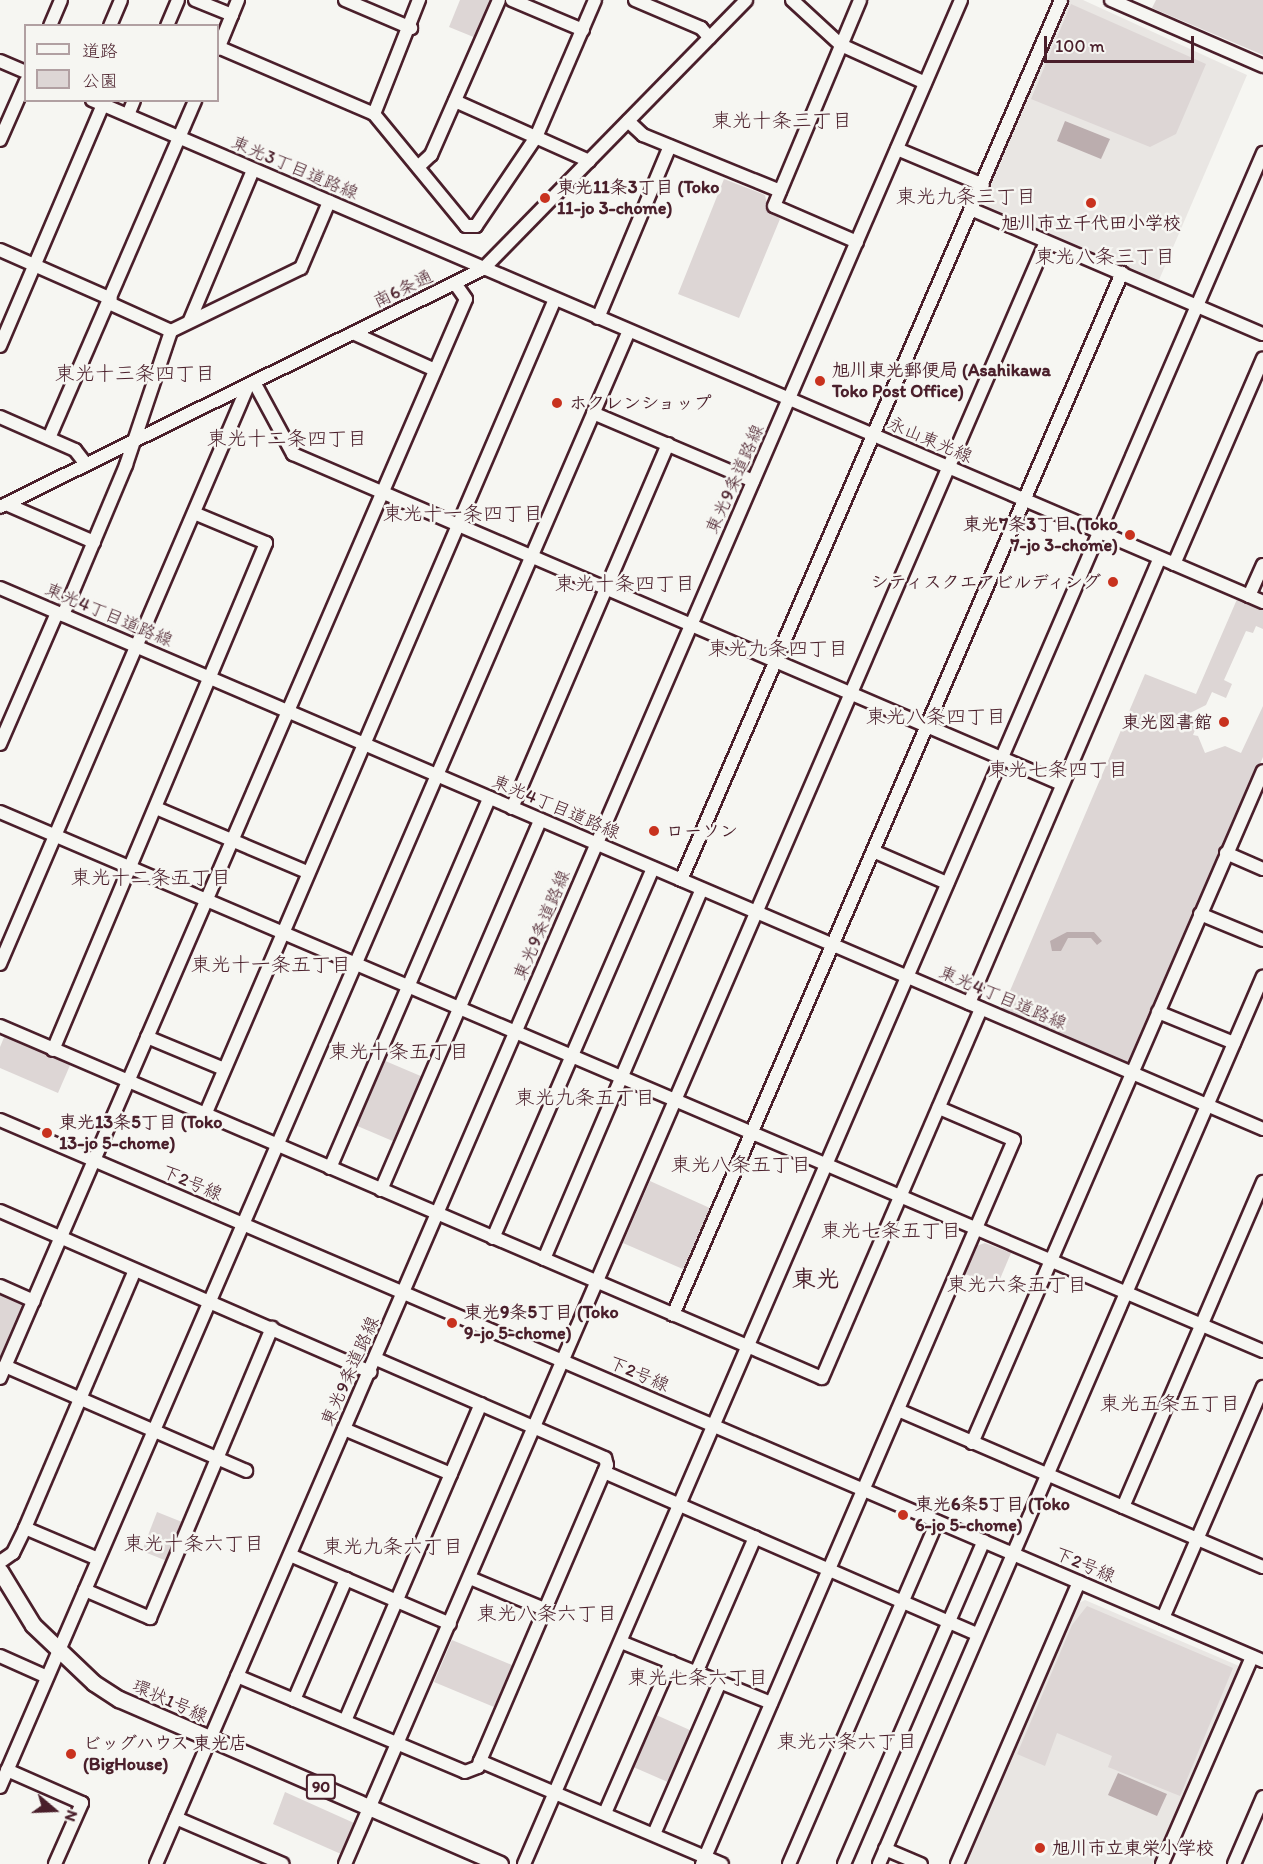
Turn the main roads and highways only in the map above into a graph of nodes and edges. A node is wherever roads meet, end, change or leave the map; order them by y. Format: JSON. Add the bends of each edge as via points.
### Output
{"nodes":[{"id":1,"x":0,"y":1571,"type":"edge"},
{"id":2,"x":500,"y":1864,"type":"edge"}],
"edges":[{"from":1,"to":2,"type":"main road","name":"環状1号線","number":"90","via":[[33,1625],[118,1699]]}]}
